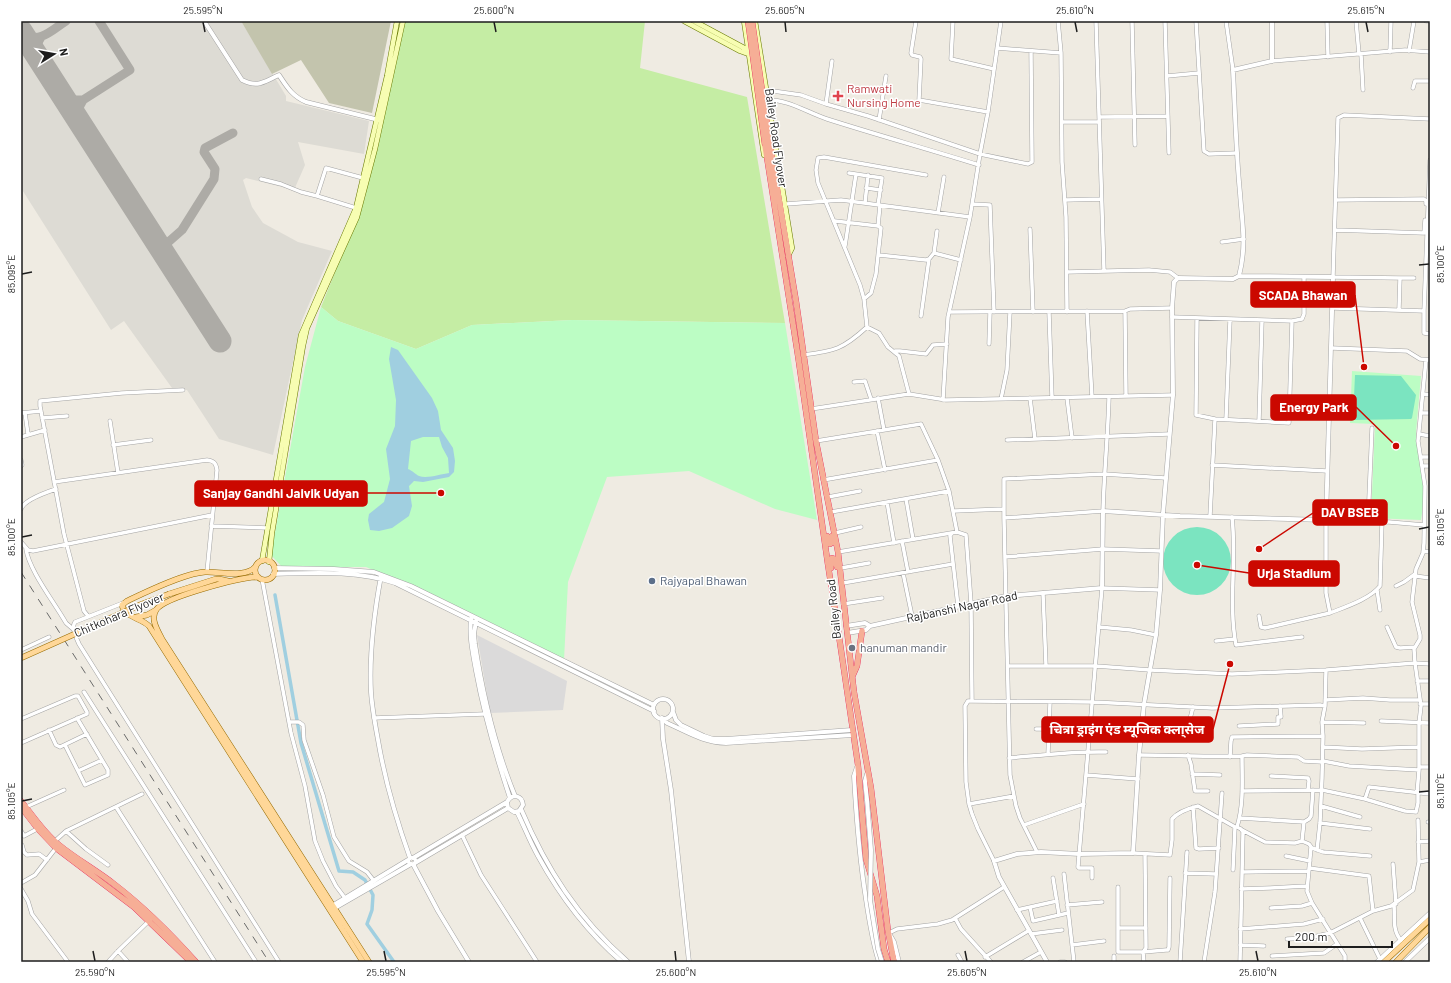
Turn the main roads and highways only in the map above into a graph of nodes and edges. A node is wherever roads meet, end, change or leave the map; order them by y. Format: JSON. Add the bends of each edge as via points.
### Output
{"nodes":[{"id":1,"x":397,"y":21,"type":"edge"},
{"id":2,"x":403,"y":21,"type":"edge"},
{"id":3,"x":684,"y":21,"type":"edge"},
{"id":4,"x":696,"y":22,"type":"edge"},
{"id":5,"x":754,"y":22,"type":"edge"},
{"id":6,"x":745,"y":23,"type":"edge"},
{"id":7,"x":748,"y":52,"type":"junction"},
{"id":8,"x":760,"y":52,"type":"junction"},
{"id":9,"x":764,"y":74,"type":"junction"},
{"id":10,"x":389,"y":76,"type":"junction"},
{"id":11,"x":752,"y":76,"type":"junction"},
{"id":12,"x":379,"y":120,"type":"junction"},
{"id":13,"x":768,"y":145,"type":"junction"},
{"id":14,"x":786,"y":257,"type":"junction"},
{"id":15,"x":824,"y":483,"type":"junction"},
{"id":16,"x":822,"y":523,"type":"junction"},
{"id":17,"x":262,"y":561,"type":"junction"},
{"id":18,"x":270,"y":562,"type":"junction"},
{"id":19,"x":256,"y":566,"type":"junction"},
{"id":20,"x":224,"y":574,"type":"junction"},
{"id":21,"x":260,"y":578,"type":"junction"},
{"id":22,"x":218,"y":579,"type":"junction"},
{"id":23,"x":228,"y":581,"type":"junction"},
{"id":24,"x":833,"y":597,"type":"junction"},
{"id":25,"x":843,"y":603,"type":"junction"},
{"id":26,"x":156,"y":610,"type":"junction"},
{"id":27,"x":136,"y":617,"type":"junction"},
{"id":28,"x":862,"y":631,"type":"road end"},
{"id":29,"x":21,"y":658,"type":"edge"},
{"id":30,"x":852,"y":675,"type":"junction"},
{"id":31,"x":21,"y":801,"type":"edge"},
{"id":32,"x":23,"y":807,"type":"edge"},
{"id":33,"x":332,"y":908,"type":"junction"},
{"id":34,"x":152,"y":919,"type":"junction"},
{"id":35,"x":1430,"y":919,"type":"edge"},
{"id":36,"x":1430,"y":927,"type":"edge"},
{"id":37,"x":1380,"y":961,"type":"edge"},
{"id":38,"x":190,"y":962,"type":"edge"},
{"id":39,"x":196,"y":962,"type":"edge"},
{"id":40,"x":363,"y":962,"type":"edge"},
{"id":41,"x":369,"y":962,"type":"edge"},
{"id":42,"x":888,"y":962,"type":"edge"},
{"id":43,"x":894,"y":962,"type":"edge"},
{"id":44,"x":1396,"y":962,"type":"edge"}],
"edges":[{"from":1,"to":10,"type":"main road"},
{"from":2,"to":10,"type":"main road"},
{"from":3,"to":7,"type":"main road"},
{"from":4,"to":7,"type":"main road"},
{"from":5,"to":6,"type":"main road"},
{"from":5,"to":8,"type":"main road"},
{"from":5,"to":13,"type":"highway","name":"Bailey Road Flyover","bridge":true},
{"from":6,"to":7,"type":"main road"},
{"from":6,"to":13,"type":"highway","name":"Bailey Road Flyover","bridge":true},
{"from":7,"to":8,"type":"main road"},
{"from":7,"to":11,"type":"main road"},
{"from":8,"to":9,"type":"main road"},
{"from":9,"to":11,"type":"main road"},
{"from":9,"to":14,"type":"main road","via":[[792,248]]},
{"from":10,"to":12,"type":"main road"},
{"from":11,"to":14,"type":"main road","via":[[780,255]]},
{"from":12,"to":17,"type":"main road","via":[[356,208],[301,335]]},
{"from":12,"to":18,"type":"main road","via":[[357,217],[307,328],[273,526]]},
{"from":13,"to":14,"type":"highway","name":"Bailey Road Flyover"},
{"from":14,"to":15,"type":"highway","name":"Bailey Road"},
{"from":14,"to":16,"type":"highway","name":"Bailey Road"},
{"from":15,"to":16,"type":"highway","via":[[833,541],[831,544]]},
{"from":15,"to":25,"type":"highway","name":"Bailey Road","via":[[843,583]]},
{"from":16,"to":24,"type":"highway","name":"Bailey Road"},
{"from":17,"to":18,"type":"main road"},
{"from":17,"to":19,"type":"main road"},
{"from":18,"to":21,"type":"main road","via":[[274,571],[270,578]]},
{"from":19,"to":20,"type":"main road","via":[[249,571]]},
{"from":19,"to":21,"type":"main road","via":[[256,574]]},
{"from":20,"to":22,"type":"main road","name":"Chitkohara Flyover"},
{"from":20,"to":27,"type":"main road","via":[[207,572],[184,576],[124,602],[124,611]]},
{"from":21,"to":23,"type":"main road"},
{"from":22,"to":23,"type":"main road"},
{"from":22,"to":29,"type":"main road","name":"Chitkohara Flyover","bridge":true,"via":[[142,604]]},
{"from":23,"to":26,"type":"main road","via":[[188,594]]},
{"from":24,"to":25,"type":"highway","via":[[833,558],[836,561]]},
{"from":24,"to":42,"type":"highway","name":"Bailey Road","via":[[858,766],[866,859],[877,896]]},
{"from":25,"to":30,"type":"highway","name":"Bailey Road"},
{"from":26,"to":27,"type":"main road"},
{"from":26,"to":33,"type":"main road","via":[[154,617],[162,639]]},
{"from":27,"to":33,"type":"main road","via":[[149,626]]},
{"from":28,"to":30,"type":"highway","via":[[857,666]]},
{"from":30,"to":43,"type":"highway","name":"Bailey Road"},
{"from":31,"to":32,"type":"highway"},
{"from":32,"to":34,"type":"highway","via":[[57,844],[114,884]]},
{"from":33,"to":40,"type":"main road"},
{"from":33,"to":41,"type":"main road"},
{"from":34,"to":38,"type":"highway"},
{"from":34,"to":39,"type":"highway"},
{"from":35,"to":37,"type":"main road"},
{"from":36,"to":44,"type":"main road"}]}
